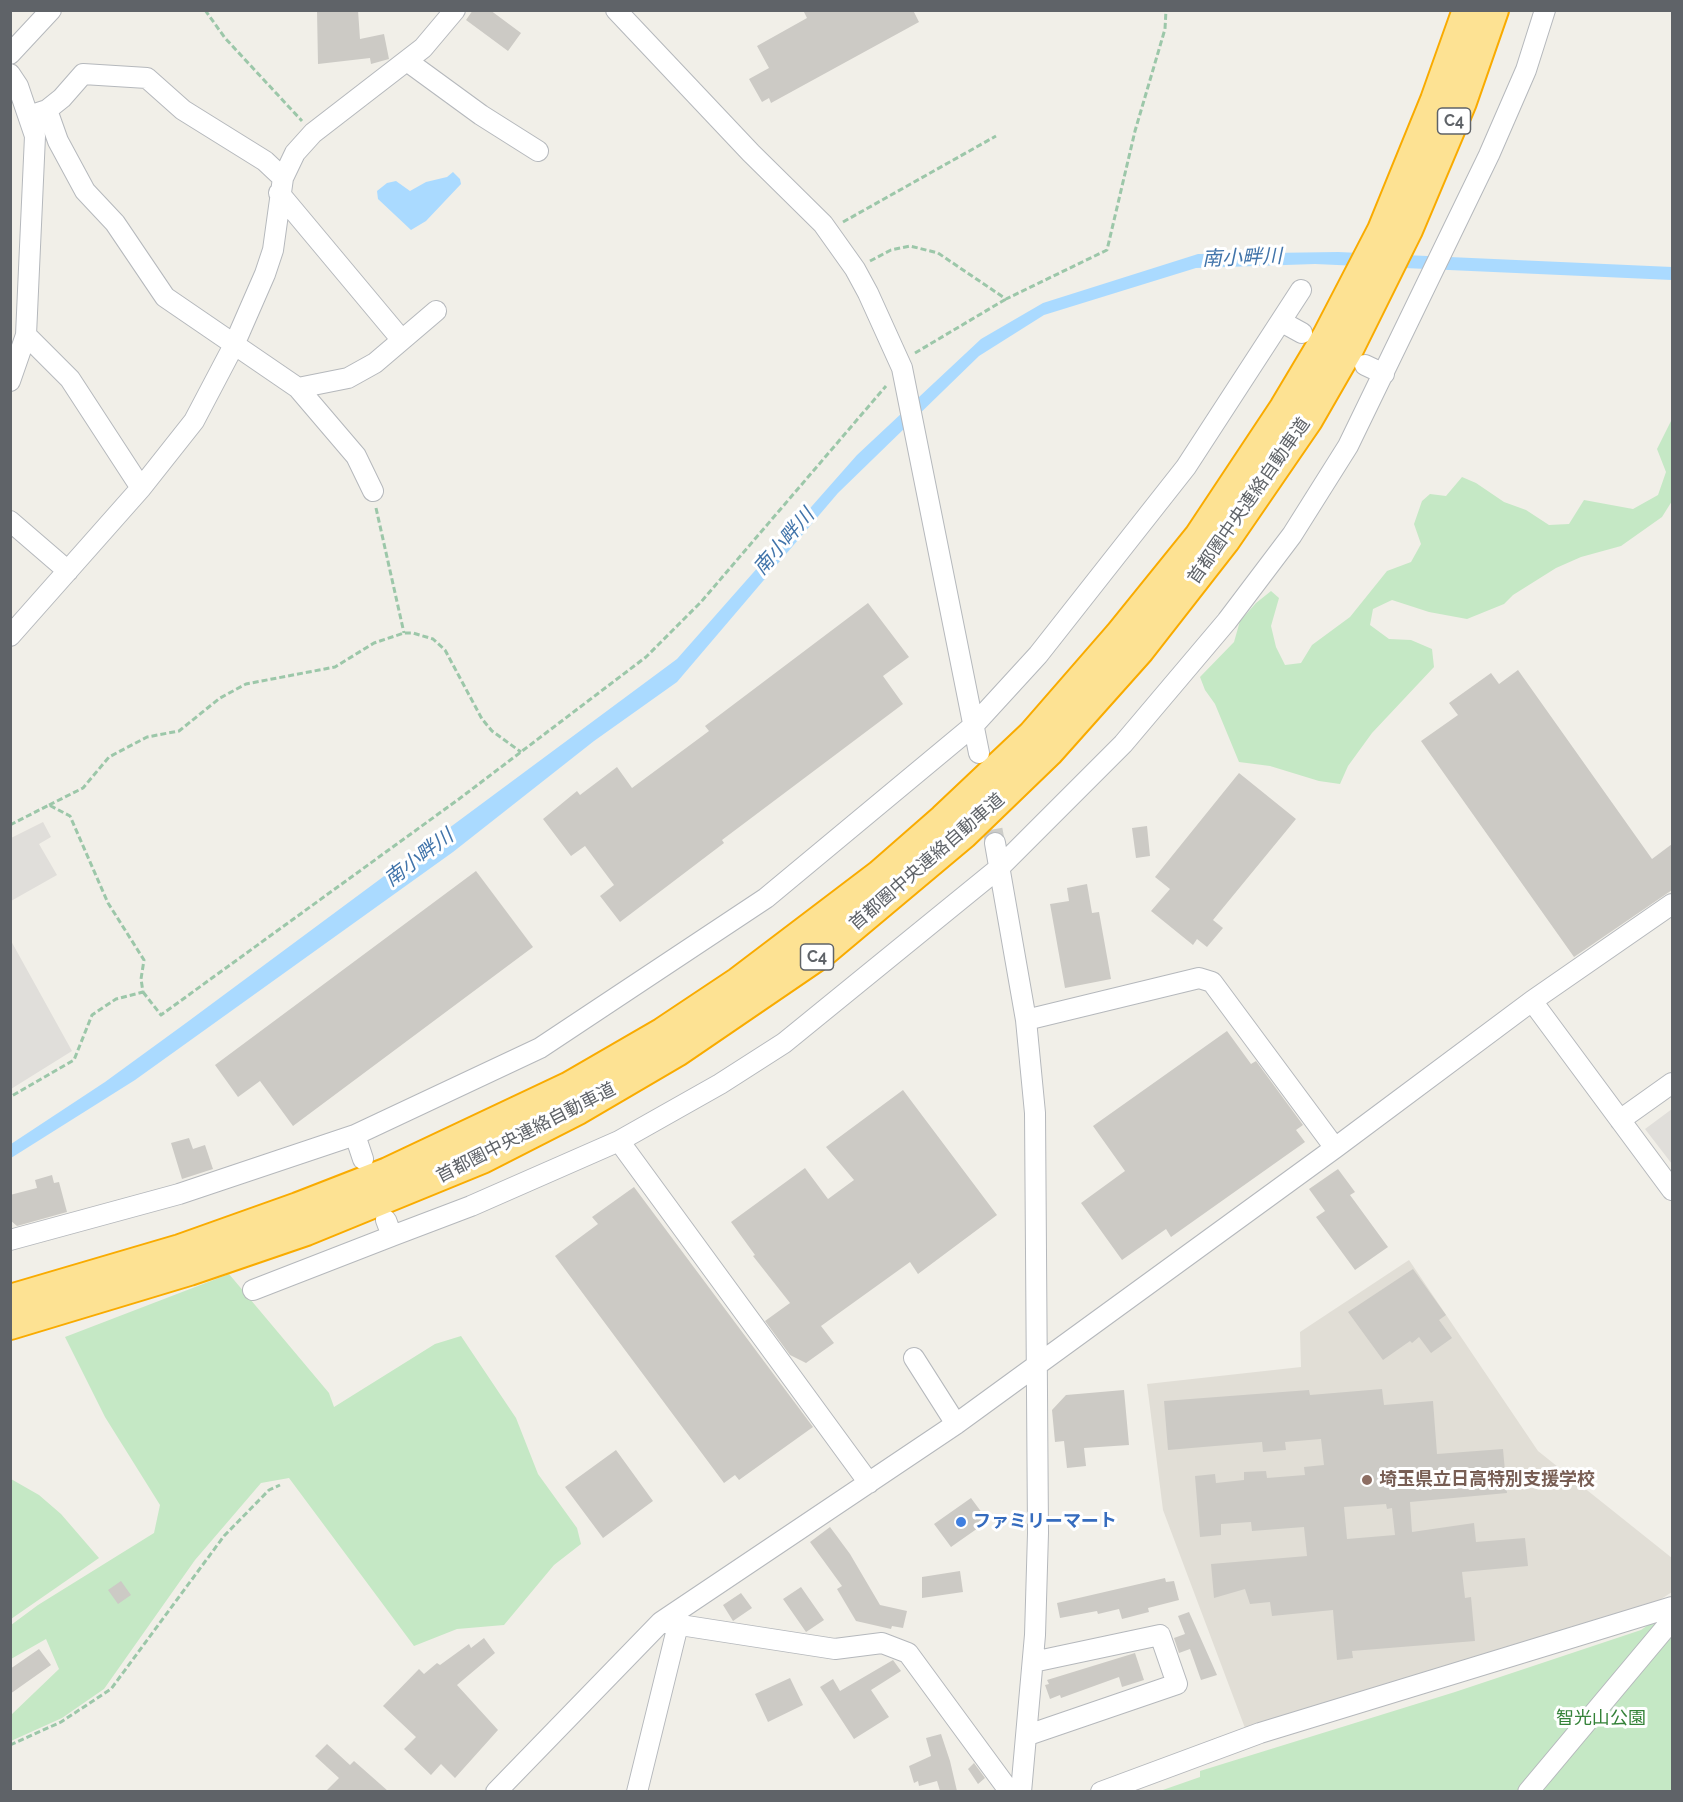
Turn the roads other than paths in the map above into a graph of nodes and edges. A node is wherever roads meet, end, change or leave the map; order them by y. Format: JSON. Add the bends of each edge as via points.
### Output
{"nodes":[{"id":1,"x":51,"y":10,"type":"edge"},
{"id":2,"x":455,"y":10,"type":"edge"},
{"id":3,"x":616,"y":10,"type":"edge"},
{"id":4,"x":1467,"y":10,"type":"edge"},
{"id":5,"x":1494,"y":10,"type":"edge"},
{"id":6,"x":1545,"y":10,"type":"edge"},
{"id":7,"x":10,"y":54,"type":"edge"},
{"id":8,"x":407,"y":61,"type":"junction"},
{"id":9,"x":10,"y":74,"type":"edge"},
{"id":10,"x":38,"y":113,"type":"junction"},
{"id":11,"x":538,"y":151,"type":"dead end"},
{"id":12,"x":281,"y":186,"type":"junction"},
{"id":13,"x":1395,"y":230,"type":"junction"},
{"id":14,"x":1372,"y":279,"type":"junction"},
{"id":15,"x":1301,"y":290,"type":"dead end"},
{"id":16,"x":436,"y":312,"type":"dead end"},
{"id":17,"x":1282,"y":322,"type":"junction"},
{"id":18,"x":1302,"y":333,"type":"dead end"},
{"id":19,"x":26,"y":335,"type":"junction"},
{"id":20,"x":401,"y":339,"type":"junction"},
{"id":21,"x":234,"y":345,"type":"junction"},
{"id":22,"x":1365,"y":365,"type":"dead end"},
{"id":23,"x":1384,"y":374,"type":"junction"},
{"id":24,"x":10,"y":381,"type":"edge"},
{"id":25,"x":298,"y":388,"type":"junction"},
{"id":26,"x":141,"y":488,"type":"junction"},
{"id":27,"x":373,"y":491,"type":"road end"},
{"id":28,"x":10,"y":521,"type":"edge"},
{"id":29,"x":68,"y":571,"type":"junction"},
{"id":30,"x":10,"y":636,"type":"edge"},
{"id":31,"x":973,"y":726,"type":"junction"},
{"id":32,"x":979,"y":753,"type":"dead end"},
{"id":33,"x":994,"y":843,"type":"tunnel mouth"},
{"id":34,"x":999,"y":867,"type":"junction"},
{"id":35,"x":1672,"y":904,"type":"edge"},
{"id":36,"x":1532,"y":1001,"type":"junction"},
{"id":37,"x":1026,"y":1020,"type":"junction"},
{"id":38,"x":1672,"y":1083,"type":"edge"},
{"id":39,"x":1620,"y":1120,"type":"junction"},
{"id":40,"x":355,"y":1135,"type":"junction"},
{"id":41,"x":619,"y":1141,"type":"junction"},
{"id":42,"x":1335,"y":1148,"type":"junction"},
{"id":43,"x":363,"y":1159,"type":"dead end"},
{"id":44,"x":1672,"y":1190,"type":"edge"},
{"id":45,"x":10,"y":1240,"type":"edge"},
{"id":46,"x":253,"y":1290,"type":"dead end"},
{"id":47,"x":10,"y":1299,"type":"edge"},
{"id":48,"x":10,"y":1325,"type":"edge"},
{"id":49,"x":914,"y":1358,"type":"dead end"},
{"id":50,"x":1036,"y":1365,"type":"junction"},
{"id":51,"x":956,"y":1424,"type":"junction"},
{"id":52,"x":869,"y":1483,"type":"junction"},
{"id":53,"x":1672,"y":1607,"type":"edge"},
{"id":54,"x":1672,"y":1620,"type":"edge"},
{"id":55,"x":670,"y":1623,"type":"junction"},
{"id":56,"x":1033,"y":1662,"type":"junction"},
{"id":57,"x":1028,"y":1735,"type":"junction"},
{"id":58,"x":496,"y":1791,"type":"edge"},
{"id":59,"x":637,"y":1791,"type":"edge"},
{"id":60,"x":1010,"y":1791,"type":"edge"},
{"id":61,"x":1021,"y":1791,"type":"edge"},
{"id":62,"x":1101,"y":1791,"type":"edge"},
{"id":63,"x":1528,"y":1791,"type":"edge"}],
"edges":[{"from":1,"to":7,"type":"street"},
{"from":2,"to":8,"type":"street"},
{"from":3,"to":31,"type":"street","via":[[828,231],[855,269],[901,367]]},
{"from":4,"to":13,"type":"highway","name":"首都圏中央連絡自動車道","number":"C4","via":[[1423,131]]},
{"from":5,"to":13,"type":"highway","name":"首都圏中央連絡自動車道","number":"C4","via":[[1462,102]]},
{"from":6,"to":23,"type":"street","via":[[1526,70]]},
{"from":8,"to":11,"type":"street"},
{"from":8,"to":12,"type":"street","via":[[313,133],[295,153]]},
{"from":9,"to":10,"type":"street"},
{"from":10,"to":12,"type":"street","via":[[62,98],[83,74],[147,78],[183,110],[265,161]]},
{"from":10,"to":19,"type":"street"},
{"from":10,"to":21,"type":"street","via":[[85,191],[129,241],[165,297]]},
{"from":12,"to":20,"type":"street"},
{"from":12,"to":21,"type":"street","via":[[273,250]]},
{"from":13,"to":14,"type":"highway","name":"首都圏中央連絡自動車道","number":"C4"},
{"from":14,"to":47,"type":"highway","name":"首都圏中央連絡自動車道","number":"C4","via":[[1199,536],[1032,735],[879,875],[809,930],[663,1032],[568,1087],[471,1134],[298,1207],[180,1249]]},
{"from":14,"to":48,"type":"highway","name":"首都圏中央連絡自動車道","number":"C4","via":[[1308,420],[1225,541],[1140,650],[1048,752],[964,834],[822,953],[677,1053],[482,1159],[306,1231]]},
{"from":15,"to":17,"type":"street"},
{"from":16,"to":20,"type":"street"},
{"from":17,"to":18,"type":"street"},
{"from":17,"to":31,"type":"street","via":[[1186,467],[1038,656]]},
{"from":19,"to":24,"type":"street"},
{"from":19,"to":26,"type":"street","via":[[70,379]]},
{"from":20,"to":25,"type":"street","via":[[375,363],[348,378]]},
{"from":21,"to":25,"type":"street"},
{"from":21,"to":26,"type":"street","via":[[194,421]]},
{"from":22,"to":23,"type":"street"},
{"from":23,"to":34,"type":"street","via":[[1348,446],[1292,535],[1227,621],[1123,744]]},
{"from":25,"to":27,"type":"street","via":[[356,456]]},
{"from":26,"to":29,"type":"street"},
{"from":28,"to":29,"type":"street"},
{"from":29,"to":30,"type":"street"},
{"from":31,"to":32,"type":"street"},
{"from":31,"to":40,"type":"street","via":[[766,898],[540,1048]]},
{"from":33,"to":34,"type":"street"},
{"from":34,"to":37,"type":"street"},
{"from":34,"to":41,"type":"street","via":[[784,1043]]},
{"from":35,"to":36,"type":"street"},
{"from":36,"to":39,"type":"street"},
{"from":36,"to":42,"type":"street"},
{"from":37,"to":42,"type":"street","via":[[1199,978],[1212,982]]},
{"from":37,"to":50,"type":"street","via":[[1035,1113]]},
{"from":38,"to":39,"type":"street"},
{"from":39,"to":44,"type":"street"},
{"from":40,"to":43,"type":"street"},
{"from":40,"to":45,"type":"street","via":[[178,1194]]},
{"from":41,"to":46,"type":"street","via":[[471,1206],[389,1228]]},
{"from":41,"to":52,"type":"street"},
{"from":42,"to":50,"type":"street"},
{"from":49,"to":51,"type":"street"},
{"from":50,"to":51,"type":"street"},
{"from":50,"to":56,"type":"street","via":[[1038,1533]]},
{"from":51,"to":52,"type":"street"},
{"from":52,"to":55,"type":"street"},
{"from":53,"to":62,"type":"street","via":[[1292,1723]]},
{"from":54,"to":63,"type":"street"},
{"from":55,"to":58,"type":"street"},
{"from":55,"to":59,"type":"street"},
{"from":55,"to":60,"type":"street","via":[[835,1649],[882,1643],[908,1653]]},
{"from":56,"to":57,"type":"street"},
{"from":56,"to":57,"type":"street","via":[[1160,1635],[1177,1684]]},
{"from":57,"to":61,"type":"street"}]}
